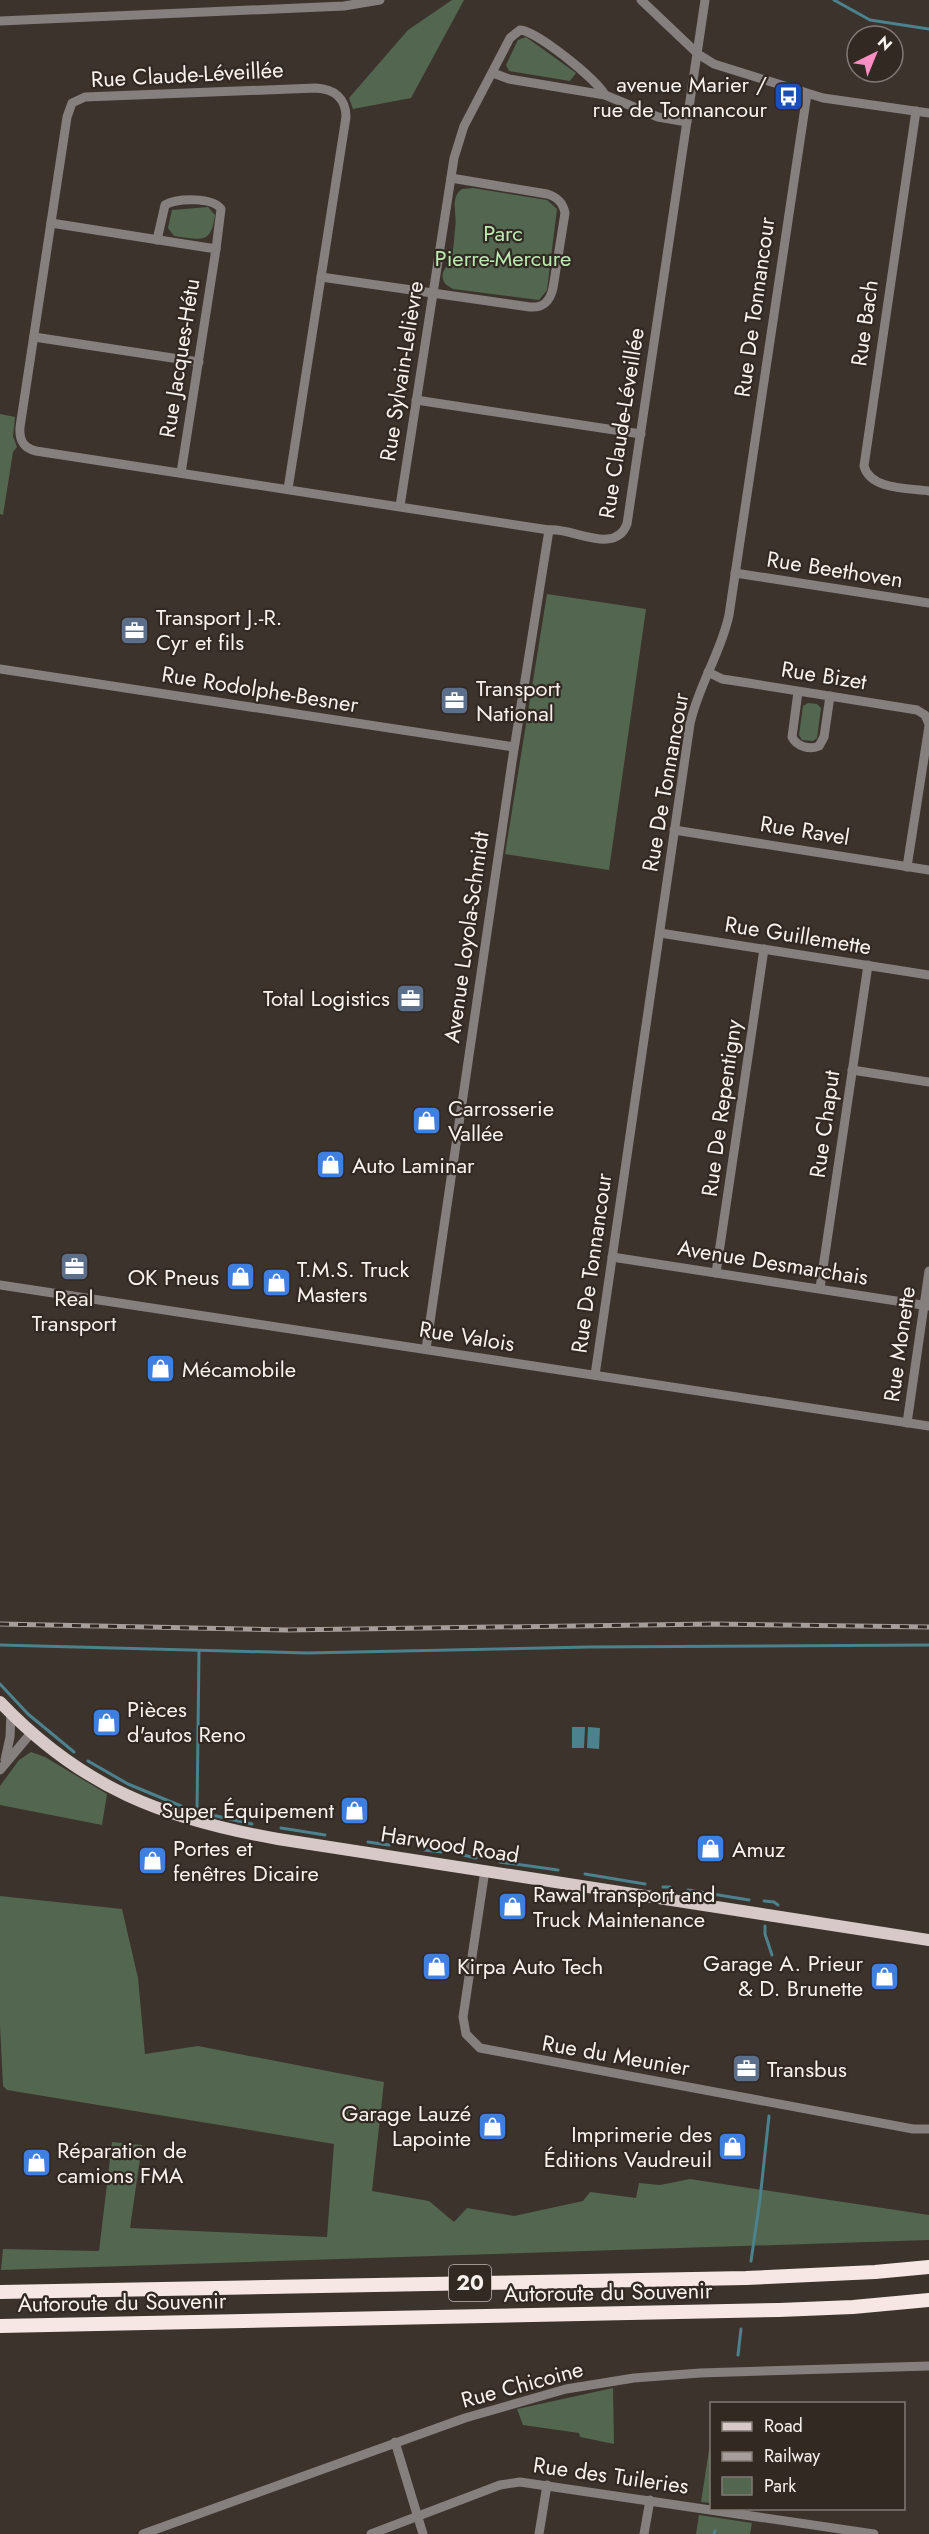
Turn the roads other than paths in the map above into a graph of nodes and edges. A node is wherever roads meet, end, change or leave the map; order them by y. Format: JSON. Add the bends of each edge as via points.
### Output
{"nodes":[{"id":1,"x":380,"y":0,"type":"edge"},
{"id":2,"x":641,"y":0,"type":"edge"},
{"id":3,"x":705,"y":0,"type":"edge"},
{"id":4,"x":0,"y":21,"type":"edge"},
{"id":5,"x":698,"y":54,"type":"junction"},
{"id":6,"x":493,"y":73,"type":"junction"},
{"id":7,"x":807,"y":94,"type":"junction"},
{"id":8,"x":604,"y":95,"type":"junction"},
{"id":9,"x":915,"y":111,"type":"junction"},
{"id":10,"x":929,"y":113,"type":"edge"},
{"id":11,"x":687,"y":122,"type":"junction"},
{"id":12,"x":451,"y":178,"type":"junction"},
{"id":13,"x":51,"y":223,"type":"junction"},
{"id":14,"x":158,"y":240,"type":"junction"},
{"id":15,"x":216,"y":249,"type":"junction"},
{"id":16,"x":321,"y":277,"type":"junction"},
{"id":17,"x":433,"y":293,"type":"junction"},
{"id":18,"x":34,"y":337,"type":"junction"},
{"id":19,"x":199,"y":362,"type":"junction"},
{"id":20,"x":416,"y":400,"type":"junction"},
{"id":21,"x":640,"y":434,"type":"junction"},
{"id":22,"x":181,"y":473,"type":"junction"},
{"id":23,"x":288,"y":489,"type":"junction"},
{"id":24,"x":929,"y":491,"type":"edge"},
{"id":25,"x":400,"y":506,"type":"junction"},
{"id":26,"x":549,"y":530,"type":"junction"},
{"id":27,"x":735,"y":573,"type":"junction"},
{"id":28,"x":929,"y":603,"type":"edge"},
{"id":29,"x":0,"y":669,"type":"edge"},
{"id":30,"x":708,"y":672,"type":"junction"},
{"id":31,"x":798,"y":692,"type":"junction"},
{"id":32,"x":830,"y":696,"type":"junction"},
{"id":33,"x":929,"y":725,"type":"edge"},
{"id":34,"x":514,"y":747,"type":"junction"},
{"id":35,"x":674,"y":830,"type":"junction"},
{"id":36,"x":908,"y":867,"type":"junction"},
{"id":37,"x":929,"y":870,"type":"edge"},
{"id":38,"x":660,"y":933,"type":"junction"},
{"id":39,"x":764,"y":949,"type":"junction"},
{"id":40,"x":868,"y":966,"type":"junction"},
{"id":41,"x":929,"y":975,"type":"edge"},
{"id":42,"x":852,"y":1070,"type":"junction"},
{"id":43,"x":929,"y":1082,"type":"edge"},
{"id":44,"x":612,"y":1257,"type":"junction"},
{"id":45,"x":929,"y":1271,"type":"edge"},
{"id":46,"x":716,"y":1273,"type":"junction"},
{"id":47,"x":0,"y":1285,"type":"edge"},
{"id":48,"x":820,"y":1288,"type":"junction"},
{"id":49,"x":926,"y":1306,"type":"edge"},
{"id":50,"x":426,"y":1349,"type":"junction"},
{"id":51,"x":595,"y":1375,"type":"junction"},
{"id":52,"x":907,"y":1423,"type":"junction"},
{"id":53,"x":929,"y":1426,"type":"edge"},
{"id":54,"x":0,"y":1702,"type":"edge"},
{"id":55,"x":11,"y":1713,"type":"junction"},
{"id":56,"x":31,"y":1732,"type":"junction"},
{"id":57,"x":2,"y":1766,"type":"edge"},
{"id":58,"x":485,"y":1870,"type":"junction"},
{"id":59,"x":929,"y":1940,"type":"edge"},
{"id":60,"x":929,"y":2129,"type":"edge"},
{"id":61,"x":929,"y":2267,"type":"edge"},
{"id":62,"x":5,"y":2292,"type":"edge"},
{"id":63,"x":929,"y":2300,"type":"edge"},
{"id":64,"x":1,"y":2325,"type":"edge"},
{"id":65,"x":929,"y":2366,"type":"edge"},
{"id":66,"x":395,"y":2442,"type":"junction"},
{"id":67,"x":547,"y":2485,"type":"junction"},
{"id":68,"x":650,"y":2500,"type":"junction"},
{"id":69,"x":418,"y":2516,"type":"junction"},
{"id":70,"x":803,"y":2529,"type":"edge"},
{"id":71,"x":143,"y":2534,"type":"edge"},
{"id":72,"x":371,"y":2534,"type":"edge"},
{"id":73,"x":423,"y":2534,"type":"edge"},
{"id":74,"x":539,"y":2534,"type":"edge"},
{"id":75,"x":644,"y":2534,"type":"edge"},
{"id":76,"x":874,"y":2534,"type":"edge"}],
"edges":[{"from":1,"to":4,"type":"street","via":[[344,6]]},
{"from":2,"to":5,"type":"street"},
{"from":3,"to":5,"type":"street","name":"Rue Claude-Léveillée"},
{"from":5,"to":7,"type":"street","via":[[714,64]]},
{"from":5,"to":11,"type":"street","name":"Rue Claude-Léveillée"},
{"from":6,"to":8,"type":"street","name":"Rue Sylvain-Lelièvre"},
{"from":6,"to":8,"type":"street","name":"Rue Sylvain-Lelièvre","via":[[513,34],[524,30],[591,77]]},
{"from":6,"to":12,"type":"street","name":"Rue Sylvain-Lelièvre","via":[[464,126]]},
{"from":7,"to":9,"type":"street"},
{"from":7,"to":27,"type":"street","name":"Rue De Tonnancour"},
{"from":8,"to":11,"type":"street","name":"Rue Sylvain-Lelièvre","via":[[658,117]]},
{"from":9,"to":10,"type":"street"},
{"from":9,"to":24,"type":"street","name":"Rue Bach","via":[[864,466],[868,477],[877,482]]},
{"from":11,"to":21,"type":"street","name":"Rue Claude-Léveillée"},
{"from":12,"to":17,"type":"street","name":"Rue Sylvain-Lelièvre"},
{"from":12,"to":17,"type":"street","via":[[552,195],[564,208],[563,225],[552,294],[543,305],[530,307]]},
{"from":13,"to":14,"type":"street","name":"Rue Jacques-Hétu"},
{"from":13,"to":16,"type":"street","name":"Rue Claude-Léveillée","via":[[68,111],[80,99],[328,90],[342,100],[346,117]]},
{"from":13,"to":18,"type":"street","name":"Rue Claude-Léveillée"},
{"from":14,"to":15,"type":"street","name":"Rue Jacques-Hétu"},
{"from":14,"to":15,"type":"street","name":"Rue Jacques-Hétu","via":[[165,206],[172,202],[210,201],[221,209]]},
{"from":15,"to":19,"type":"street","name":"Rue Jacques-Hétu"},
{"from":16,"to":17,"type":"street"},
{"from":16,"to":23,"type":"street","name":"Rue Claude-Léveillée"},
{"from":17,"to":20,"type":"street","name":"Rue Sylvain-Lelièvre"},
{"from":18,"to":19,"type":"street"},
{"from":18,"to":22,"type":"street","name":"Rue Claude-Léveillée","via":[[20,434],[24,446]]},
{"from":19,"to":22,"type":"street","name":"Rue Jacques-Hétu"},
{"from":20,"to":21,"type":"street"},
{"from":20,"to":25,"type":"street","name":"Rue Sylvain-Lelièvre"},
{"from":21,"to":26,"type":"street","name":"Rue Claude-Léveillée","via":[[625,530],[612,538]]},
{"from":22,"to":23,"type":"street","name":"Rue Claude-Léveillée"},
{"from":23,"to":25,"type":"street","name":"Rue Claude-Léveillée"},
{"from":25,"to":26,"type":"street","name":"Rue Claude-Léveillée"},
{"from":26,"to":34,"type":"street","name":"Avenue Loyola-Schmidt"},
{"from":27,"to":28,"type":"street","name":"Rue Beethoven"},
{"from":27,"to":30,"type":"street","name":"Rue De Tonnancour","via":[[726,628]]},
{"from":29,"to":34,"type":"street","name":"Rue Rodolphe-Besner"},
{"from":30,"to":31,"type":"street","name":"Rue Bizet","via":[[722,679]]},
{"from":30,"to":35,"type":"street","name":"Rue De Tonnancour","via":[[691,718]]},
{"from":31,"to":32,"type":"street","name":"Rue Bizet"},
{"from":31,"to":32,"type":"street","via":[[792,737],[798,744],[811,747],[819,746],[824,737]]},
{"from":32,"to":33,"type":"street","name":"Rue Bizet","via":[[917,710],[926,715]]},
{"from":33,"to":36,"type":"street","name":"Rue Bizet"},
{"from":34,"to":50,"type":"street","name":"Avenue Loyola-Schmidt"},
{"from":35,"to":36,"type":"street","name":"Rue Ravel"},
{"from":35,"to":38,"type":"street","name":"Rue De Tonnancour"},
{"from":36,"to":37,"type":"street","name":"Rue Ravel"},
{"from":38,"to":39,"type":"street","name":"Rue Guillemette"},
{"from":38,"to":44,"type":"street","name":"Rue De Tonnancour"},
{"from":39,"to":40,"type":"street","name":"Rue Guillemette"},
{"from":39,"to":46,"type":"street","name":"Rue De Repentigny"},
{"from":40,"to":41,"type":"street","name":"Rue Guillemette"},
{"from":40,"to":42,"type":"street","name":"Rue Chaput"},
{"from":42,"to":43,"type":"street"},
{"from":42,"to":48,"type":"street","name":"Rue Chaput"},
{"from":44,"to":46,"type":"street","name":"Avenue Desmarchais"},
{"from":44,"to":51,"type":"street","name":"Rue De Tonnancour"},
{"from":45,"to":49,"type":"street","name":"Rue Monette"},
{"from":46,"to":48,"type":"street","name":"Avenue Desmarchais"},
{"from":47,"to":50,"type":"street","name":"Rue Valois"},
{"from":48,"to":49,"type":"street","name":"Avenue Desmarchais"},
{"from":49,"to":52,"type":"street","name":"Rue Monette"},
{"from":50,"to":51,"type":"street","name":"Rue Valois"},
{"from":51,"to":52,"type":"street","name":"Rue Valois"},
{"from":52,"to":53,"type":"street","name":"Rue Valois"},
{"from":54,"to":55,"type":"main road","name":"Harwood Road"},
{"from":55,"to":56,"type":"main road","name":"Harwood Road"},
{"from":55,"to":57,"type":"street","via":[[10,1737]]},
{"from":56,"to":57,"type":"street"},
{"from":56,"to":58,"type":"main road","name":"Harwood Road","via":[[106,1785],[138,1802],[183,1818],[278,1839]]},
{"from":58,"to":59,"type":"main road","name":"Harwood Road"},
{"from":58,"to":60,"type":"street","name":"Rue du Meunier","via":[[463,2017],[466,2034],[480,2048]]},
{"from":61,"to":62,"type":"highway","name":"Autoroute du Souvenir","number":"20","via":[[746,2278]]},
{"from":63,"to":64,"type":"highway","name":"Autoroute du Souvenir","number":"20","via":[[779,2310]]},
{"from":65,"to":66,"type":"street","name":"Rue Chicoine","via":[[634,2378],[536,2396]]},
{"from":66,"to":69,"type":"street"},
{"from":66,"to":71,"type":"street","name":"Rue Chicoine"},
{"from":67,"to":68,"type":"street","name":"Rue des Tuileries"},
{"from":67,"to":69,"type":"street","name":"Rue des Tuileries","via":[[508,2483]]},
{"from":67,"to":74,"type":"street"},
{"from":68,"to":70,"type":"street","name":"Rue des Tuileries"},
{"from":68,"to":75,"type":"street"},
{"from":69,"to":72,"type":"street","name":"Rue des Tuileries"},
{"from":69,"to":73,"type":"street"},
{"from":70,"to":76,"type":"street","name":"Rue des Tuileries"}]}
